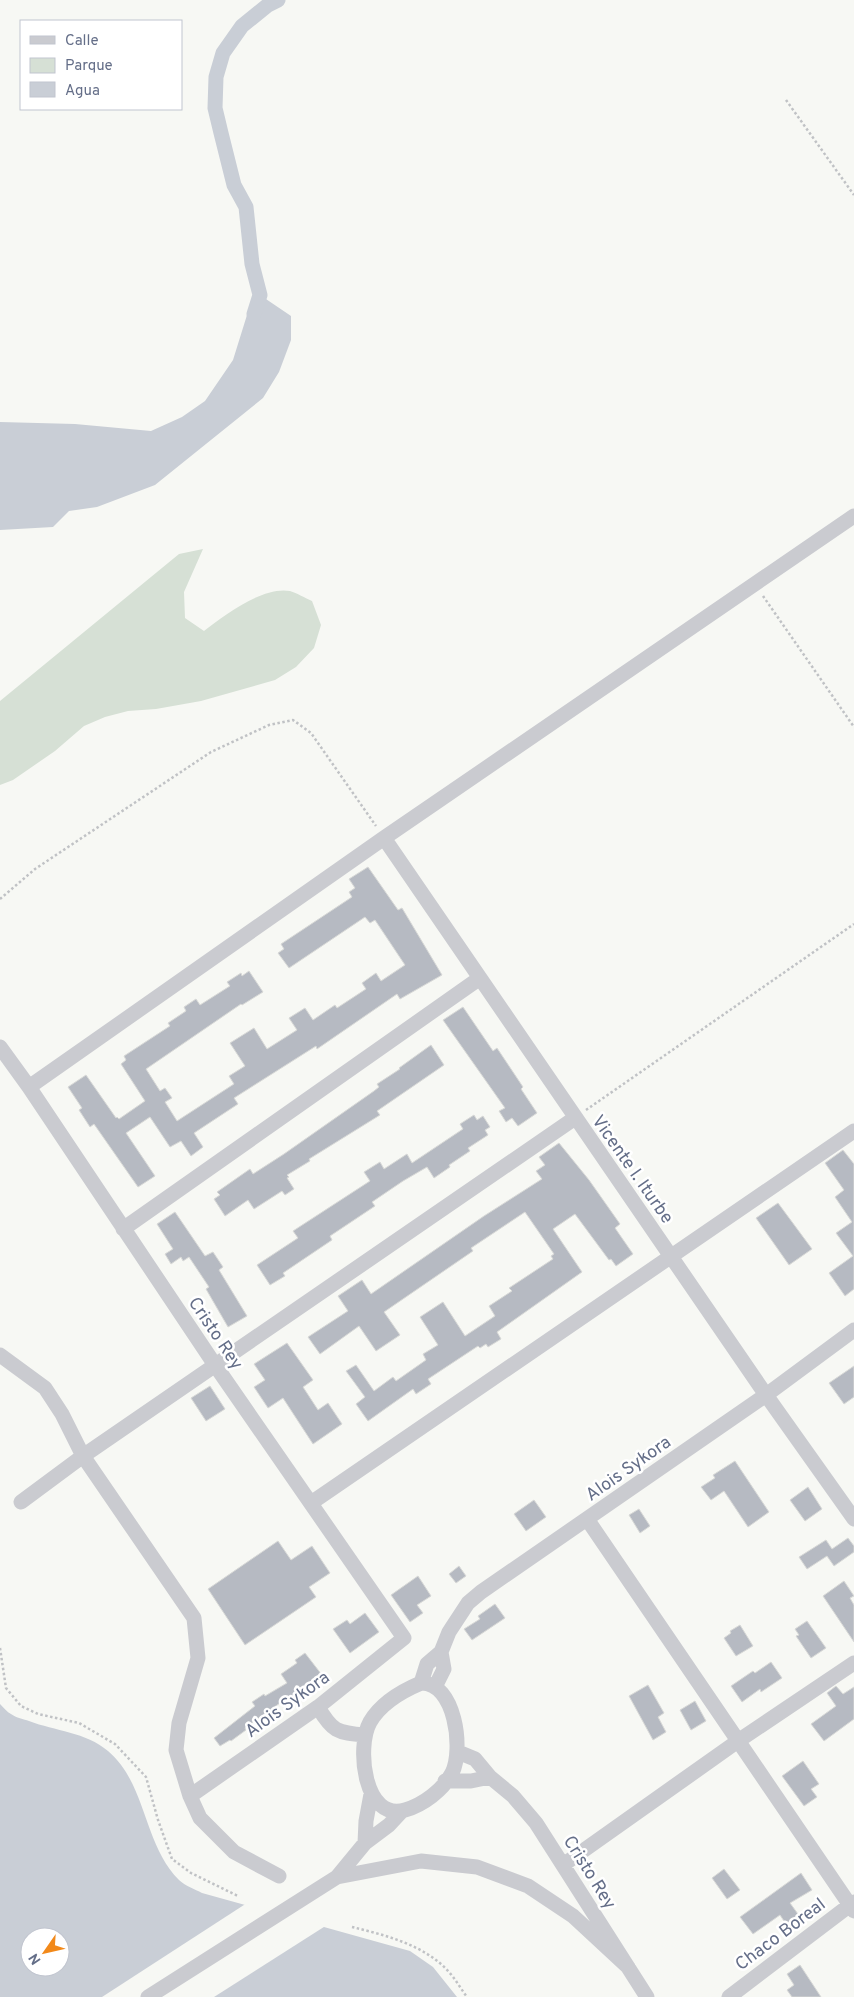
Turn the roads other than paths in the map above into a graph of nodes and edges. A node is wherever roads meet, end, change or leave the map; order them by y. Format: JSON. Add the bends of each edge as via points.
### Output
{"nodes":[{"id":1,"x":854,"y":516,"type":"edge"},
{"id":2,"x":384,"y":838,"type":"junction"},
{"id":3,"x":480,"y":978,"type":"junction"},
{"id":4,"x":0,"y":1047,"type":"edge"},
{"id":5,"x":29,"y":1087,"type":"junction"},
{"id":6,"x":575,"y":1118,"type":"junction"},
{"id":7,"x":854,"y":1131,"type":"edge"},
{"id":8,"x":123,"y":1229,"type":"junction"},
{"id":9,"x":671,"y":1257,"type":"junction"},
{"id":10,"x":854,"y":1330,"type":"edge"},
{"id":11,"x":0,"y":1355,"type":"edge"},
{"id":12,"x":215,"y":1366,"type":"junction"},
{"id":13,"x":766,"y":1395,"type":"junction"},
{"id":14,"x":83,"y":1456,"type":"junction"},
{"id":15,"x":21,"y":1502,"type":"dead end"},
{"id":16,"x":311,"y":1503,"type":"junction"},
{"id":17,"x":586,"y":1519,"type":"junction"},
{"id":18,"x":854,"y":1519,"type":"edge"},
{"id":19,"x":404,"y":1638,"type":"joint"},
{"id":20,"x":854,"y":1662,"type":"edge"},
{"id":21,"x":428,"y":1685,"type":"junction"},
{"id":22,"x":318,"y":1707,"type":"junction"},
{"id":23,"x":365,"y":1735,"type":"junction"},
{"id":24,"x":738,"y":1741,"type":"junction"},
{"id":25,"x":458,"y":1752,"type":"junction"},
{"id":26,"x":490,"y":1778,"type":"junction"},
{"id":27,"x":445,"y":1781,"type":"junction"},
{"id":28,"x":371,"y":1794,"type":"junction"},
{"id":29,"x":190,"y":1796,"type":"junction"},
{"id":30,"x":402,"y":1811,"type":"junction"},
{"id":31,"x":365,"y":1843,"type":"junction"},
{"id":32,"x":563,"y":1865,"type":"junction"},
{"id":33,"x":279,"y":1876,"type":"dead end"},
{"id":34,"x":337,"y":1878,"type":"junction"},
{"id":35,"x":853,"y":1906,"type":"edge"},
{"id":36,"x":628,"y":1967,"type":"junction"},
{"id":37,"x":148,"y":1997,"type":"edge"},
{"id":38,"x":647,"y":1997,"type":"edge"},
{"id":39,"x":729,"y":1997,"type":"edge"}],
"edges":[{"from":1,"to":2,"type":"street"},
{"from":2,"to":3,"type":"street","name":"Vicente I. Iturbe"},
{"from":2,"to":5,"type":"street"},
{"from":3,"to":6,"type":"street","name":"Vicente I. Iturbe"},
{"from":3,"to":8,"type":"street"},
{"from":4,"to":5,"type":"street","name":"Cristo Rey"},
{"from":5,"to":8,"type":"street","name":"Cristo Rey"},
{"from":6,"to":9,"type":"street","name":"Vicente I. Iturbe"},
{"from":6,"to":12,"type":"street"},
{"from":7,"to":9,"type":"street"},
{"from":8,"to":12,"type":"street","name":"Cristo Rey"},
{"from":9,"to":13,"type":"street","name":"Vicente I. Iturbe"},
{"from":9,"to":16,"type":"street"},
{"from":10,"to":13,"type":"street","name":"Alois Sykora"},
{"from":11,"to":14,"type":"street","via":[[45,1388]]},
{"from":12,"to":14,"type":"street"},
{"from":12,"to":16,"type":"street","name":"Cristo Rey"},
{"from":13,"to":17,"type":"street","name":"Alois Sykora"},
{"from":13,"to":18,"type":"street","name":"Vicente I. Iturbe"},
{"from":14,"to":15,"type":"street"},
{"from":14,"to":29,"type":"street","via":[[194,1618],[198,1658],[179,1723],[176,1750]]},
{"from":16,"to":19,"type":"street","name":"Cristo Rey"},
{"from":17,"to":21,"type":"street","name":"Alois Sykora","via":[[468,1603],[449,1632],[441,1652],[427,1664]]},
{"from":17,"to":24,"type":"street"},
{"from":19,"to":22,"type":"street","name":"Alois Sykora"},
{"from":20,"to":24,"type":"street"},
{"from":21,"to":23,"type":"street","via":[[405,1691],[388,1702],[370,1722]]},
{"from":21,"to":25,"type":"street","via":[[449,1707]]},
{"from":22,"to":23,"type":"street","via":[[327,1723],[343,1734]]},
{"from":22,"to":29,"type":"street","name":"Alois Sykora"},
{"from":23,"to":28,"type":"street","via":[[363,1760]]},
{"from":24,"to":32,"type":"street"},
{"from":24,"to":35,"type":"street"},
{"from":25,"to":26,"type":"street","name":"Cristo Rey","via":[[475,1759]]},
{"from":25,"to":27,"type":"street","via":[[452,1772]]},
{"from":26,"to":27,"type":"street","via":[[471,1782]]},
{"from":26,"to":32,"type":"street","name":"Cristo Rey","via":[[513,1796],[536,1823]]},
{"from":27,"to":30,"type":"street","via":[[429,1798]]},
{"from":28,"to":30,"type":"street","via":[[386,1809]]},
{"from":28,"to":31,"type":"street"},
{"from":29,"to":33,"type":"street","via":[[200,1818],[234,1852]]},
{"from":30,"to":31,"type":"street"},
{"from":31,"to":34,"type":"street"},
{"from":32,"to":36,"type":"street","name":"Cristo Rey"},
{"from":34,"to":36,"type":"street","via":[[421,1861],[477,1867],[528,1886],[573,1916]]},
{"from":34,"to":37,"type":"street"},
{"from":35,"to":39,"type":"street","name":"Chaco Boreal"},
{"from":36,"to":38,"type":"street","name":"Cristo Rey"}]}
